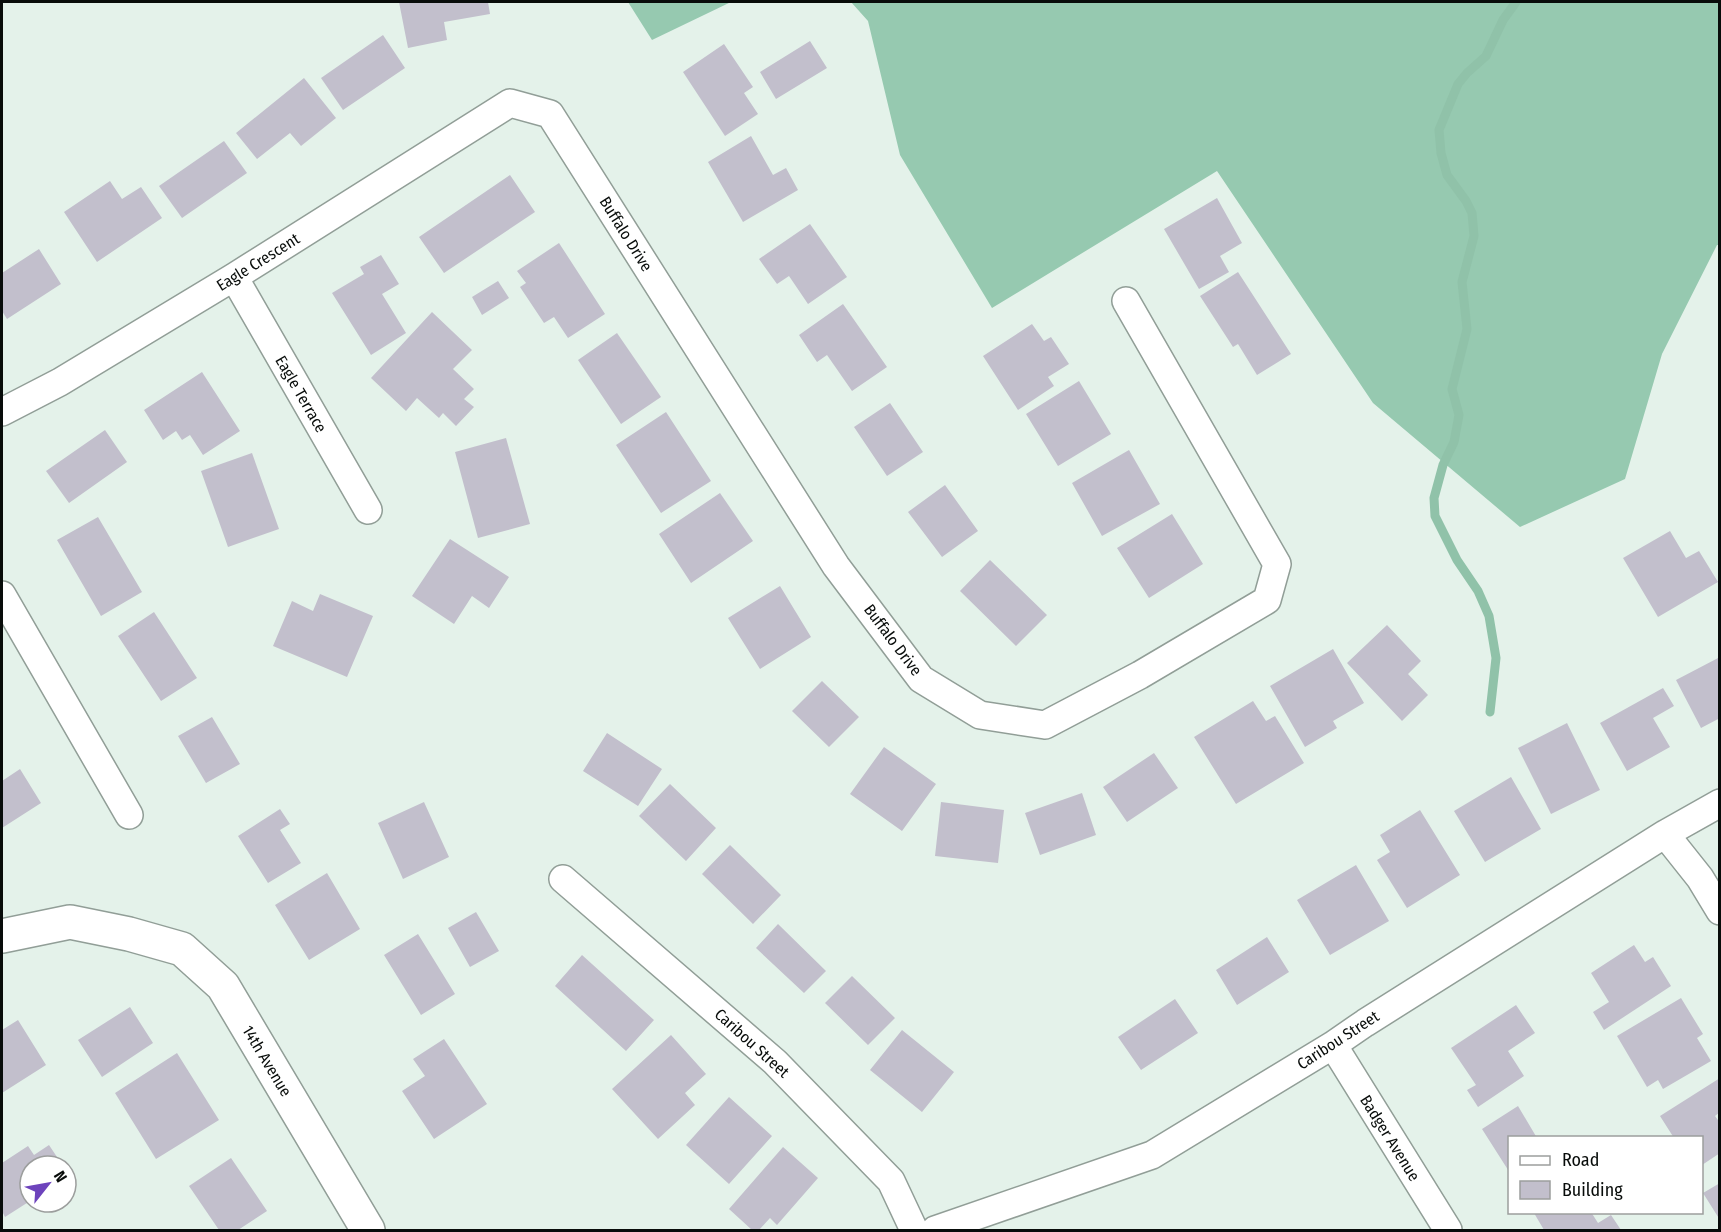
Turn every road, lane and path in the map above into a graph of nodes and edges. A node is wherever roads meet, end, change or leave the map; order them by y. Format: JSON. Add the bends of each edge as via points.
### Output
{"nodes":[{"id":1,"x":510,"y":103,"type":"joint"},
{"id":2,"x":234,"y":277,"type":"junction"},
{"id":3,"x":1126,"y":301,"type":"dead end"},
{"id":4,"x":2,"y":412,"type":"edge"},
{"id":5,"x":368,"y":510,"type":"dead end"},
{"id":6,"x":2,"y":595,"type":"edge"},
{"id":7,"x":1719,"y":803,"type":"edge"},
{"id":8,"x":129,"y":815,"type":"dead end"},
{"id":9,"x":1665,"y":834,"type":"junction"},
{"id":10,"x":562,"y":879,"type":"dead end"},
{"id":11,"x":1719,"y":911,"type":"edge"},
{"id":12,"x":2,"y":936,"type":"edge"},
{"id":13,"x":1333,"y":1045,"type":"junction"},
{"id":14,"x":368,"y":1230,"type":"edge"},
{"id":15,"x":914,"y":1230,"type":"edge"},
{"id":16,"x":935,"y":1230,"type":"edge"},
{"id":17,"x":1448,"y":1230,"type":"edge"}],
"edges":[{"from":1,"to":2,"type":"street","name":"Eagle Crescent"},
{"from":1,"to":3,"type":"street","name":"Buffalo Drive","via":[[550,114],[836,566],[921,679],[980,715],[1045,725],[1140,675],[1267,600],[1277,564]]},
{"from":2,"to":4,"type":"street","name":"Eagle Crescent","via":[[60,382]]},
{"from":2,"to":5,"type":"street","name":"Eagle Terrace"},
{"from":6,"to":8,"type":"street"},
{"from":7,"to":9,"type":"street","name":"Caribou Street"},
{"from":9,"to":11,"type":"street","via":[[1700,878]]},
{"from":9,"to":13,"type":"street","name":"Caribou Street"},
{"from":10,"to":15,"type":"street","name":"Caribou Street","via":[[775,1062],[891,1181]]},
{"from":12,"to":14,"type":"street","name":"14th Avenue","via":[[70,922],[183,950],[223,986]]},
{"from":13,"to":16,"type":"street","name":"Caribou Street","via":[[1152,1155]]},
{"from":13,"to":17,"type":"street","name":"Badger Avenue"}]}
